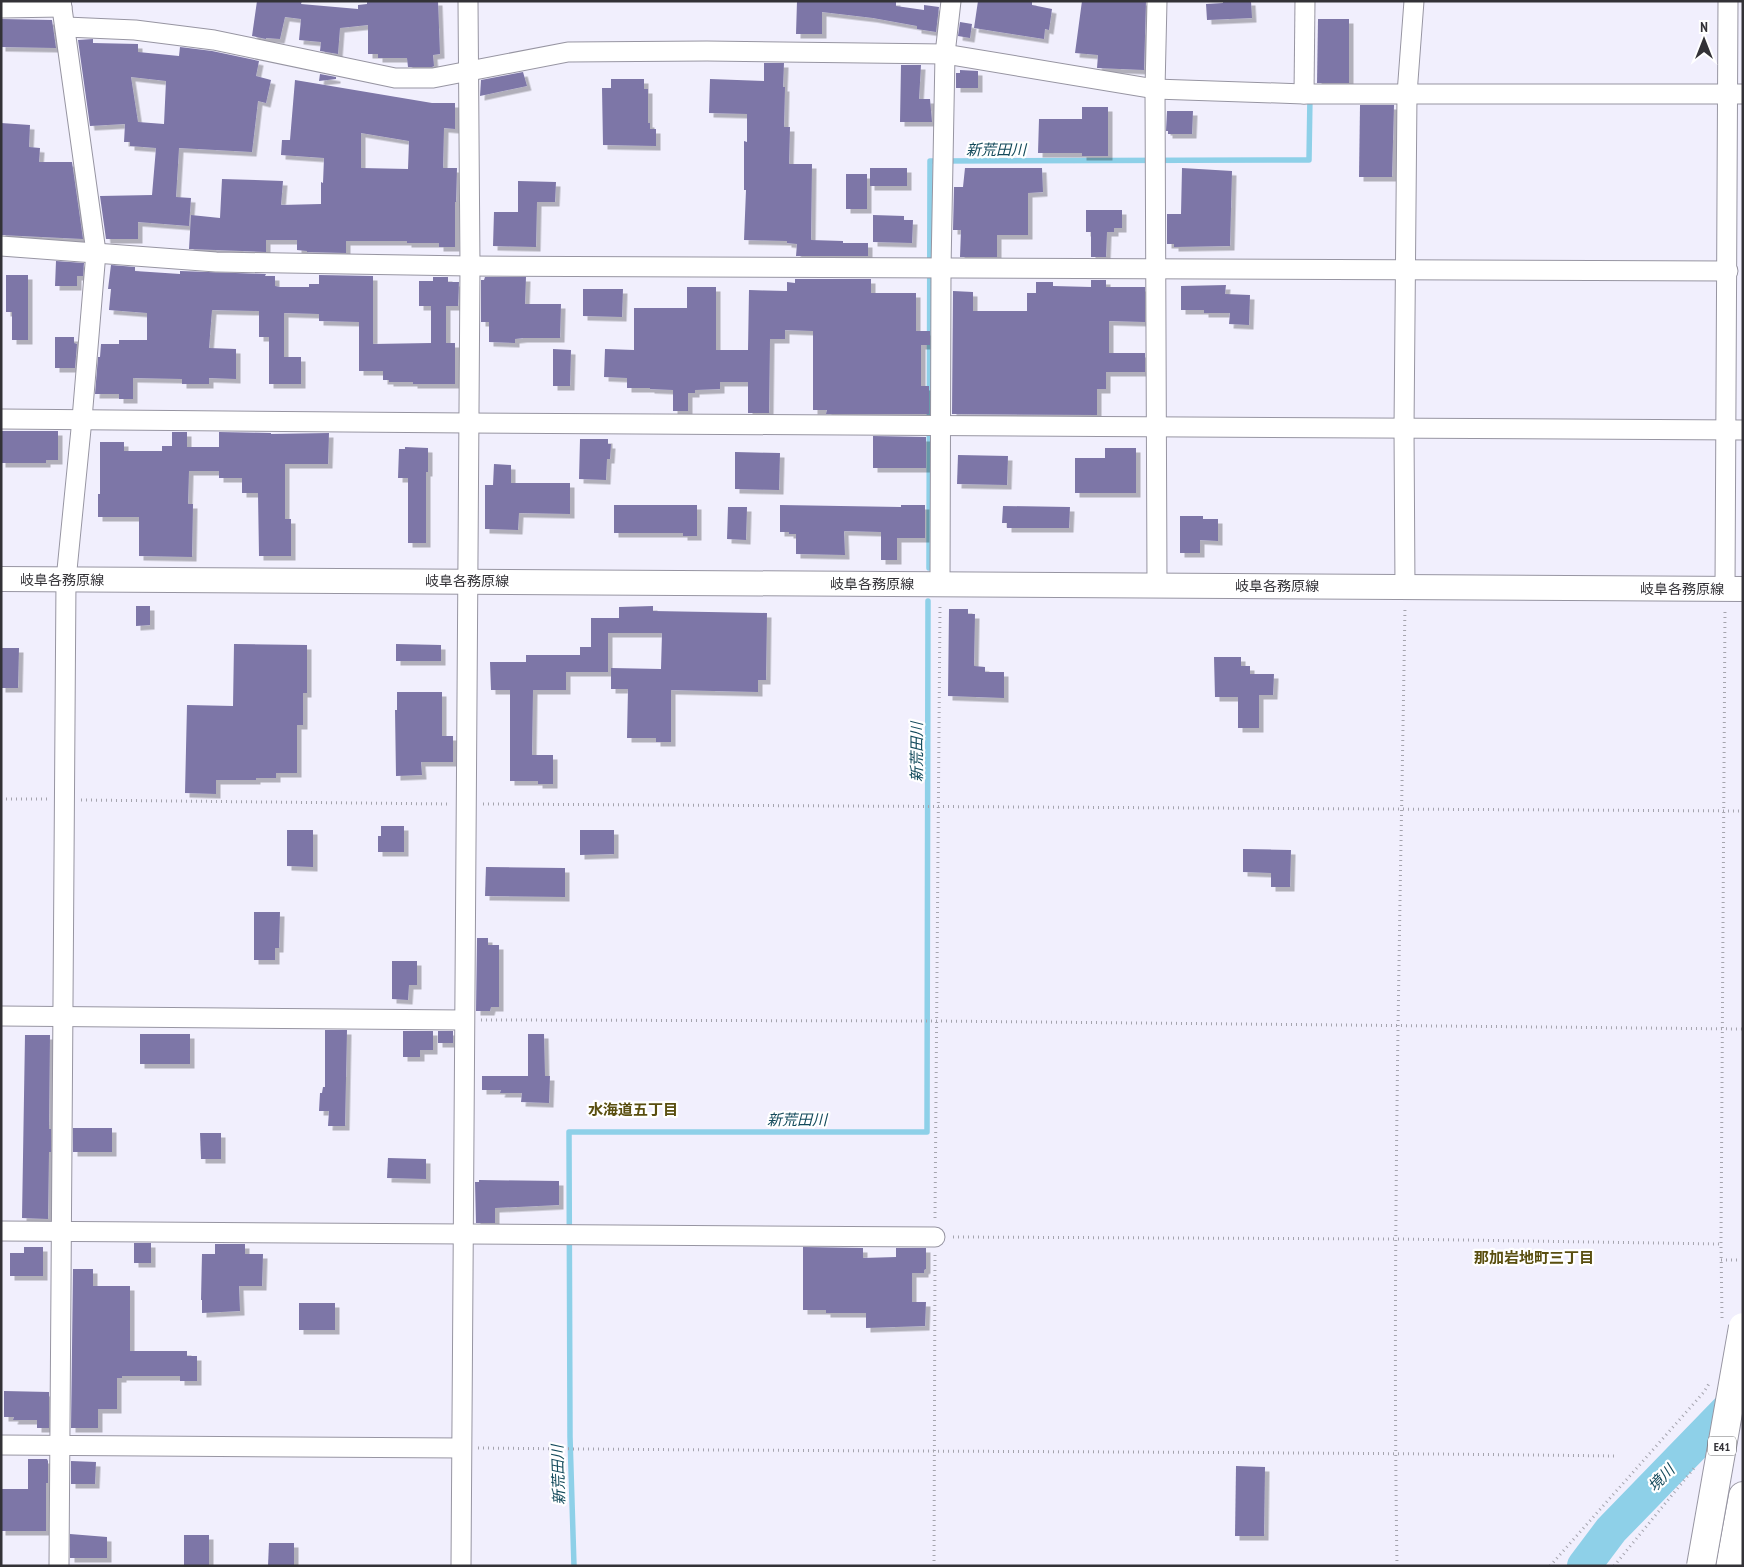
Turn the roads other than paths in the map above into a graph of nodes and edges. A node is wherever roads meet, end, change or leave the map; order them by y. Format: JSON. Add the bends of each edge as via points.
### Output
{"nodes":[{"id":1,"x":468,"y":1,"type":"edge"},
{"id":2,"x":951,"y":1,"type":"edge"},
{"id":3,"x":1157,"y":1,"type":"edge"},
{"id":4,"x":1305,"y":1,"type":"edge"},
{"id":5,"x":1414,"y":1,"type":"edge"},
{"id":6,"x":1728,"y":1,"type":"edge"},
{"id":7,"x":62,"y":4,"type":"edge"},
{"id":8,"x":1,"y":8,"type":"edge"},
{"id":9,"x":66,"y":27,"type":"junction"},
{"id":10,"x":945,"y":54,"type":"junction"},
{"id":11,"x":470,"y":72,"type":"junction"},
{"id":12,"x":1155,"y":89,"type":"junction"},
{"id":13,"x":1311,"y":94,"type":"junction"},
{"id":14,"x":1407,"y":94,"type":"junction"},
{"id":15,"x":1735,"y":94,"type":"edge"},
{"id":16,"x":1,"y":246,"type":"edge"},
{"id":17,"x":96,"y":252,"type":"junction"},
{"id":18,"x":470,"y":266,"type":"junction"},
{"id":19,"x":940,"y":269,"type":"junction"},
{"id":20,"x":1157,"y":270,"type":"junction"},
{"id":21,"x":1404,"y":270,"type":"junction"},
{"id":22,"x":1728,"y":271,"type":"junction"},
{"id":23,"x":1,"y":419,"type":"edge"},
{"id":24,"x":82,"y":419,"type":"junction"},
{"id":25,"x":468,"y":424,"type":"junction"},
{"id":26,"x":940,"y":425,"type":"junction"},
{"id":27,"x":1156,"y":427,"type":"junction"},
{"id":28,"x":1404,"y":429,"type":"junction"},
{"id":29,"x":1735,"y":430,"type":"edge"},
{"id":30,"x":1,"y":579,"type":"edge"},
{"id":31,"x":66,"y":580,"type":"junction"},
{"id":32,"x":468,"y":581,"type":"junction"},
{"id":33,"x":940,"y":584,"type":"junction"},
{"id":34,"x":1157,"y":585,"type":"junction"},
{"id":35,"x":1405,"y":587,"type":"junction"},
{"id":36,"x":1734,"y":589,"type":"edge"},
{"id":37,"x":1,"y":1016,"type":"edge"},
{"id":38,"x":62,"y":1016,"type":"junction"},
{"id":39,"x":463,"y":1020,"type":"junction"},
{"id":40,"x":1,"y":1231,"type":"edge"},
{"id":41,"x":60,"y":1231,"type":"junction"},
{"id":42,"x":462,"y":1235,"type":"junction"},
{"id":43,"x":935,"y":1237,"type":"road end"},
{"id":44,"x":1732,"y":1326,"type":"edge"},
{"id":45,"x":1,"y":1445,"type":"edge"},
{"id":46,"x":59,"y":1445,"type":"junction"},
{"id":47,"x":461,"y":1448,"type":"junction"},
{"id":48,"x":1743,"y":1496,"type":"edge"},
{"id":49,"x":59,"y":1566,"type":"edge"},
{"id":50,"x":461,"y":1566,"type":"edge"},
{"id":51,"x":1701,"y":1566,"type":"edge"},
{"id":52,"x":1730,"y":1566,"type":"edge"}],
"edges":[{"from":1,"to":11,"type":"street"},
{"from":2,"to":10,"type":"street"},
{"from":3,"to":12,"type":"street"},
{"from":4,"to":13,"type":"street"},
{"from":5,"to":14,"type":"street"},
{"from":6,"to":15,"type":"street"},
{"from":7,"to":8,"type":"street"},
{"from":7,"to":9,"type":"street"},
{"from":9,"to":11,"type":"street","via":[[135,30],[214,40],[395,78],[433,78]]},
{"from":9,"to":17,"type":"street"},
{"from":10,"to":11,"type":"street","via":[[568,52]]},
{"from":10,"to":12,"type":"street"},
{"from":10,"to":19,"type":"street"},
{"from":11,"to":18,"type":"street"},
{"from":12,"to":13,"type":"street"},
{"from":12,"to":20,"type":"street"},
{"from":13,"to":14,"type":"street"},
{"from":14,"to":15,"type":"street"},
{"from":14,"to":21,"type":"street"},
{"from":15,"to":22,"type":"street"},
{"from":16,"to":17,"type":"street"},
{"from":17,"to":18,"type":"street","via":[[216,262]]},
{"from":17,"to":24,"type":"street"},
{"from":18,"to":19,"type":"street"},
{"from":18,"to":25,"type":"street"},
{"from":19,"to":20,"type":"street"},
{"from":19,"to":26,"type":"street"},
{"from":20,"to":21,"type":"street"},
{"from":20,"to":27,"type":"street"},
{"from":21,"to":22,"type":"street"},
{"from":21,"to":28,"type":"street"},
{"from":22,"to":29,"type":"street"},
{"from":23,"to":24,"type":"street"},
{"from":24,"to":25,"type":"street"},
{"from":24,"to":31,"type":"street"},
{"from":25,"to":26,"type":"street"},
{"from":25,"to":32,"type":"street"},
{"from":26,"to":27,"type":"street"},
{"from":26,"to":33,"type":"street"},
{"from":27,"to":28,"type":"street"},
{"from":27,"to":34,"type":"street"},
{"from":28,"to":29,"type":"street"},
{"from":28,"to":35,"type":"street"},
{"from":29,"to":36,"type":"street"},
{"from":30,"to":31,"type":"main road","name":"岐阜各務原線"},
{"from":31,"to":32,"type":"main road","name":"岐阜各務原線"},
{"from":31,"to":38,"type":"street"},
{"from":32,"to":33,"type":"main road","name":"岐阜各務原線"},
{"from":32,"to":39,"type":"street"},
{"from":33,"to":34,"type":"main road","name":"岐阜各務原線"},
{"from":34,"to":35,"type":"main road","name":"岐阜各務原線"},
{"from":35,"to":36,"type":"main road","name":"岐阜各務原線"},
{"from":37,"to":38,"type":"street"},
{"from":38,"to":39,"type":"street"},
{"from":38,"to":41,"type":"street"},
{"from":39,"to":42,"type":"street"},
{"from":40,"to":41,"type":"street"},
{"from":41,"to":42,"type":"street"},
{"from":41,"to":46,"type":"street"},
{"from":42,"to":43,"type":"street"},
{"from":42,"to":47,"type":"street"},
{"from":44,"to":51,"type":"highway","number":"E41","bridge":true},
{"from":45,"to":46,"type":"street"},
{"from":46,"to":47,"type":"street"},
{"from":46,"to":49,"type":"street"},
{"from":47,"to":50,"type":"street"},
{"from":48,"to":52,"type":"highway"}]}
